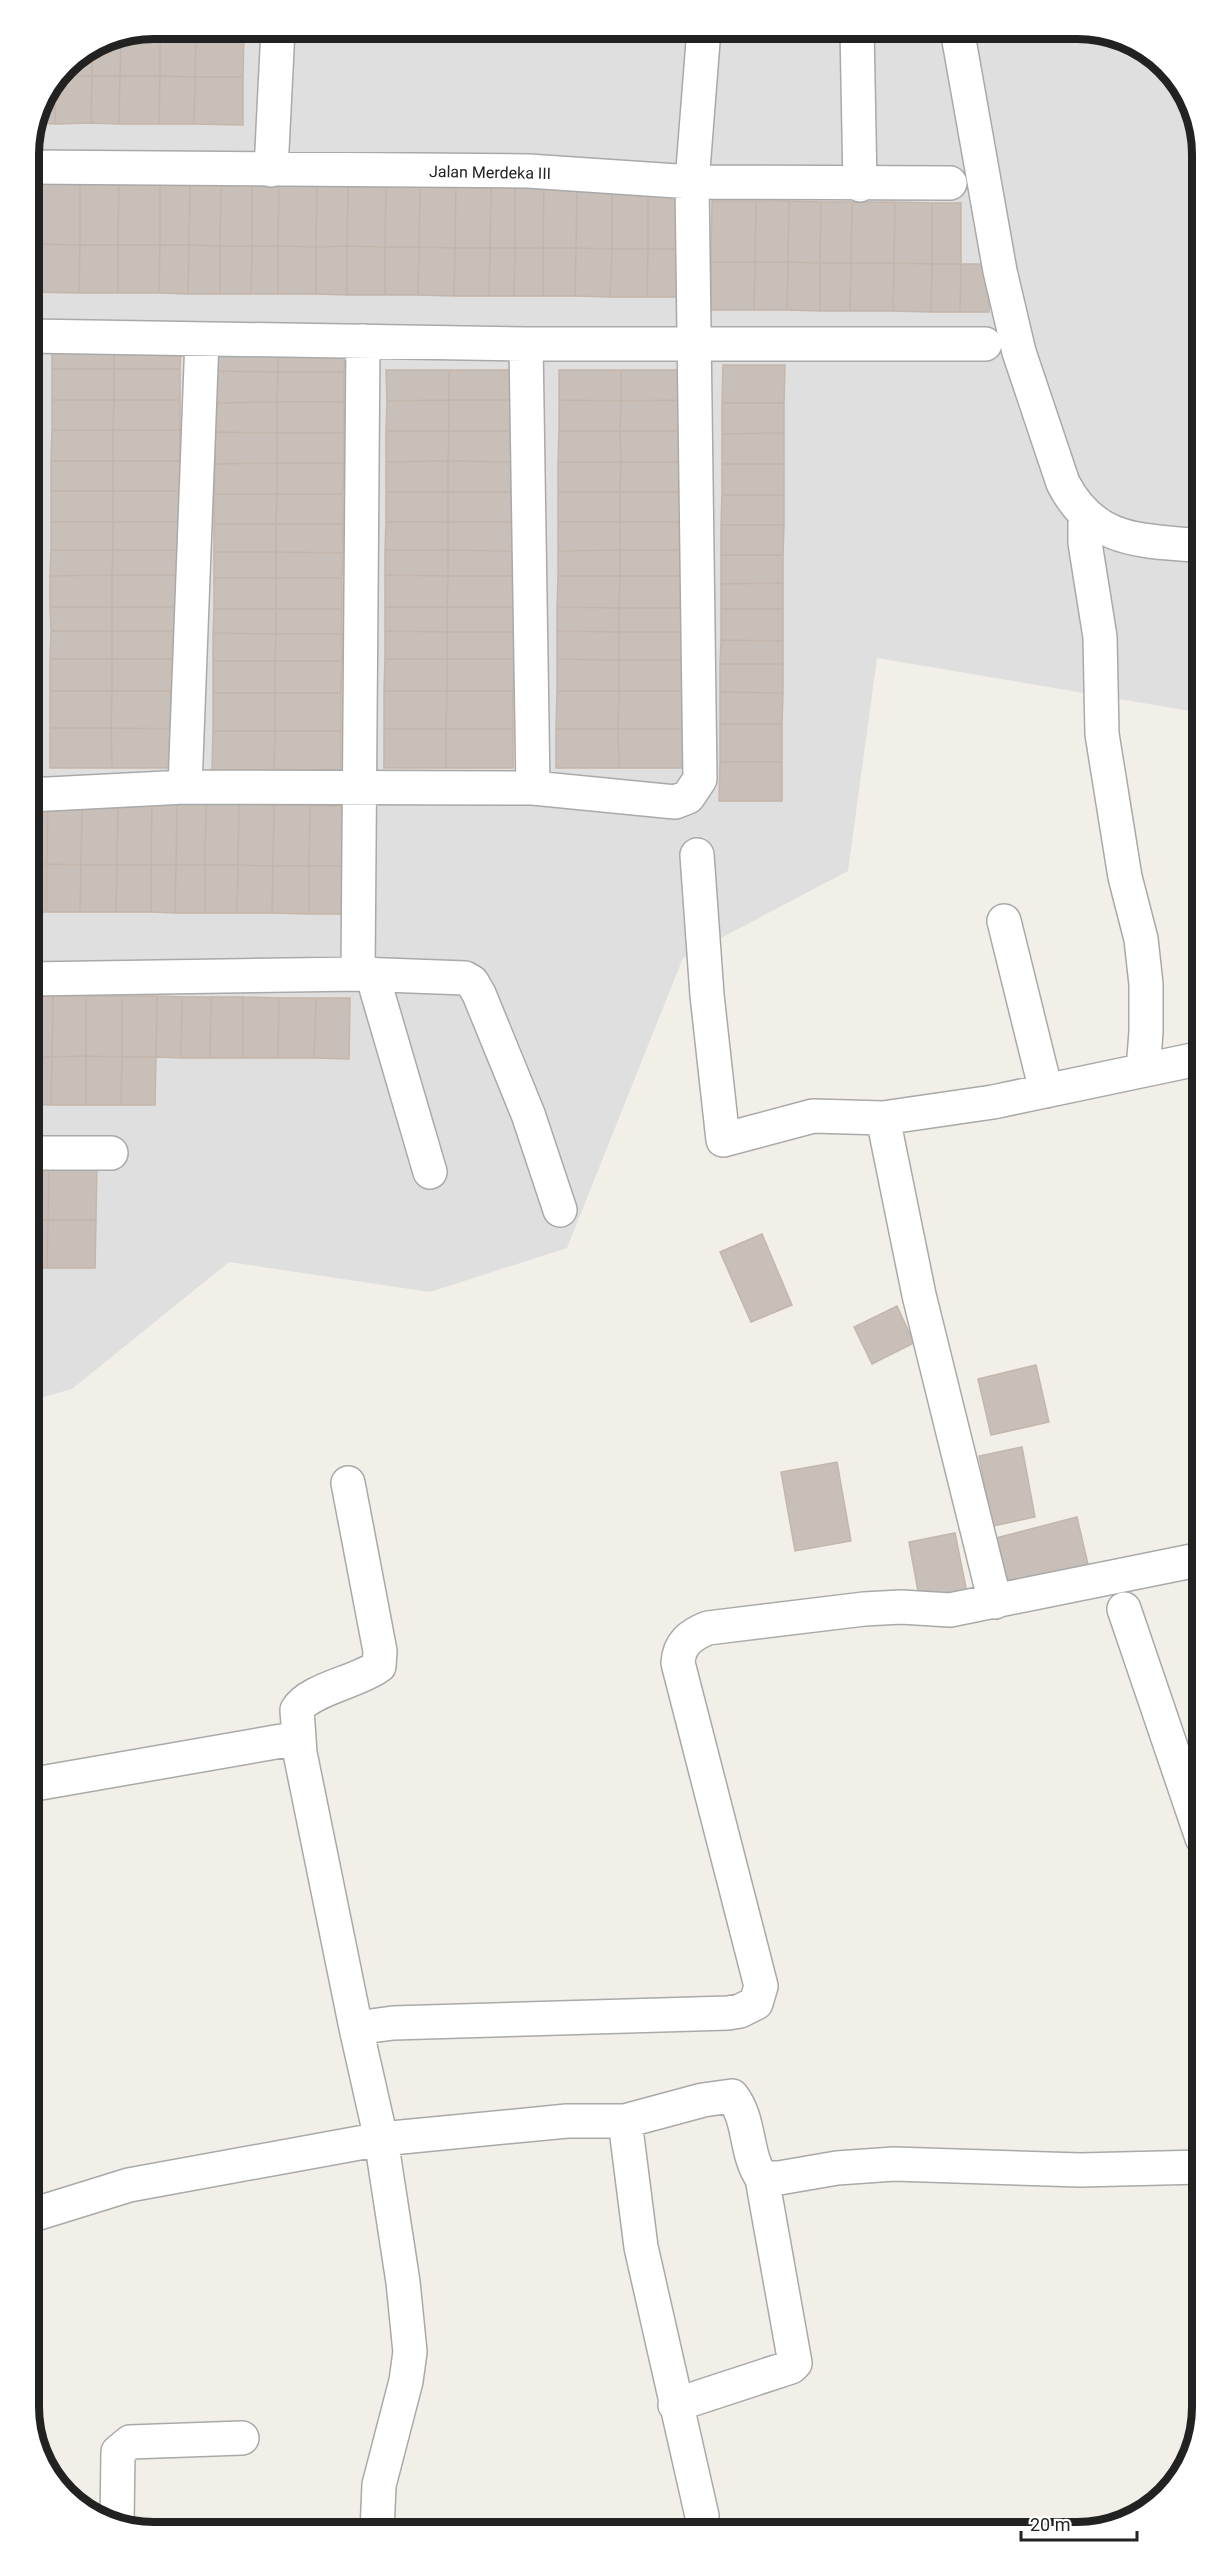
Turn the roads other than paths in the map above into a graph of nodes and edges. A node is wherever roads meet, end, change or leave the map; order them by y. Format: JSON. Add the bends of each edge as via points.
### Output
{"nodes":[{"id":1,"x":277,"y":39,"type":"edge"},
{"id":2,"x":703,"y":39,"type":"edge"},
{"id":3,"x":857,"y":39,"type":"edge"},
{"id":4,"x":959,"y":39,"type":"edge"},
{"id":5,"x":39,"y":167,"type":"edge"},
{"id":6,"x":270,"y":170,"type":"junction"},
{"id":7,"x":692,"y":182,"type":"junction"},
{"id":8,"x":950,"y":183,"type":"dead end"},
{"id":9,"x":860,"y":184,"type":"junction"},
{"id":10,"x":39,"y":336,"type":"edge"},
{"id":11,"x":202,"y":339,"type":"junction"},
{"id":12,"x":363,"y":341,"type":"junction"},
{"id":13,"x":526,"y":344,"type":"junction"},
{"id":14,"x":696,"y":344,"type":"junction"},
{"id":15,"x":985,"y":344,"type":"dead end"},
{"id":16,"x":1084,"y":516,"type":"junction"},
{"id":17,"x":1192,"y":545,"type":"edge"},
{"id":18,"x":360,"y":786,"type":"junction"},
{"id":19,"x":185,"y":787,"type":"junction"},
{"id":20,"x":532,"y":788,"type":"junction"},
{"id":21,"x":39,"y":794,"type":"edge"},
{"id":22,"x":697,"y":855,"type":"dead end"},
{"id":23,"x":1004,"y":921,"type":"dead end"},
{"id":24,"x":365,"y":974,"type":"junction"},
{"id":25,"x":39,"y":979,"type":"edge"},
{"id":26,"x":1192,"y":1060,"type":"edge"},
{"id":27,"x":1143,"y":1070,"type":"junction"},
{"id":28,"x":1046,"y":1090,"type":"junction"},
{"id":29,"x":883,"y":1118,"type":"junction"},
{"id":30,"x":39,"y":1153,"type":"edge"},
{"id":31,"x":111,"y":1153,"type":"dead end"},
{"id":32,"x":430,"y":1172,"type":"dead end"},
{"id":33,"x":560,"y":1210,"type":"dead end"},
{"id":34,"x":348,"y":1483,"type":"dead end"},
{"id":35,"x":1192,"y":1561,"type":"edge"},
{"id":36,"x":995,"y":1602,"type":"junction"},
{"id":37,"x":1124,"y":1609,"type":"dead end"},
{"id":38,"x":299,"y":1738,"type":"junction"},
{"id":39,"x":39,"y":1783,"type":"edge"},
{"id":40,"x":1192,"y":1806,"type":"edge"},
{"id":41,"x":356,"y":2028,"type":"junction"},
{"id":42,"x":625,"y":2121,"type":"junction"},
{"id":43,"x":381,"y":2139,"type":"junction"},
{"id":44,"x":1192,"y":2167,"type":"edge"},
{"id":45,"x":762,"y":2178,"type":"junction"},
{"id":46,"x":39,"y":2213,"type":"edge"},
{"id":47,"x":675,"y":2405,"type":"junction"},
{"id":48,"x":242,"y":2438,"type":"dead end"},
{"id":49,"x":117,"y":2516,"type":"edge"},
{"id":50,"x":702,"y":2516,"type":"dead end"},
{"id":51,"x":377,"y":2522,"type":"edge"}],
"edges":[{"from":1,"to":6,"type":"street"},
{"from":2,"to":7,"type":"street"},
{"from":3,"to":9,"type":"street"},
{"from":4,"to":16,"type":"street","via":[[1000,271],[1019,352],[1063,483]]},
{"from":5,"to":6,"type":"street","name":"Jalan Merdeka III"},
{"from":6,"to":7,"type":"street","name":"Jalan Merdeka III","via":[[528,171]]},
{"from":7,"to":9,"type":"street","name":"Jalan Merdeka III"},
{"from":7,"to":14,"type":"street"},
{"from":8,"to":9,"type":"street","name":"Jalan Merdeka III"},
{"from":10,"to":11,"type":"street"},
{"from":11,"to":12,"type":"street"},
{"from":11,"to":19,"type":"street"},
{"from":12,"to":13,"type":"street"},
{"from":12,"to":18,"type":"street"},
{"from":13,"to":14,"type":"street"},
{"from":13,"to":20,"type":"street"},
{"from":14,"to":15,"type":"street"},
{"from":14,"to":20,"type":"street","via":[[700,779],[688,797],[675,802]]},
{"from":16,"to":17,"type":"street","via":[[1131,539]]},
{"from":16,"to":27,"type":"street","via":[[1100,637],[1102,734],[1146,984]]},
{"from":18,"to":19,"type":"street"},
{"from":18,"to":20,"type":"street"},
{"from":18,"to":24,"type":"street"},
{"from":19,"to":21,"type":"street"},
{"from":22,"to":29,"type":"street","via":[[723,1140],[813,1116]]},
{"from":23,"to":28,"type":"street"},
{"from":24,"to":25,"type":"street"},
{"from":24,"to":32,"type":"street"},
{"from":24,"to":33,"type":"street","via":[[459,976],[472,982],[528,1114]]},
{"from":26,"to":27,"type":"street"},
{"from":27,"to":28,"type":"street"},
{"from":28,"to":29,"type":"street"},
{"from":29,"to":36,"type":"street","via":[[919,1295]]},
{"from":30,"to":31,"type":"street"},
{"from":34,"to":38,"type":"street","via":[[380,1651],[379,1665],[369,1674],[301,1704],[297,1710]]},
{"from":35,"to":36,"type":"street"},
{"from":36,"to":41,"type":"street","via":[[950,1610],[864,1609],[708,1628],[681,1647],[678,1663],[760,1986],[760,1996],[749,2007],[729,2013],[393,2023]]},
{"from":37,"to":40,"type":"street"},
{"from":38,"to":39,"type":"street"},
{"from":38,"to":41,"type":"street"},
{"from":41,"to":43,"type":"street"},
{"from":42,"to":43,"type":"street","via":[[567,2121]]},
{"from":42,"to":45,"type":"street","via":[[732,2096],[740,2107],[756,2169]]},
{"from":42,"to":47,"type":"street","via":[[641,2247]]},
{"from":43,"to":46,"type":"street","via":[[129,2185]]},
{"from":43,"to":51,"type":"street","via":[[410,2352],[379,2485]]},
{"from":44,"to":45,"type":"street","via":[[1080,2170],[894,2164]]},
{"from":45,"to":47,"type":"street","via":[[795,2362],[791,2367]]},
{"from":47,"to":50,"type":"street"},
{"from":48,"to":49,"type":"street","via":[[123,2445],[118,2452]]}]}
